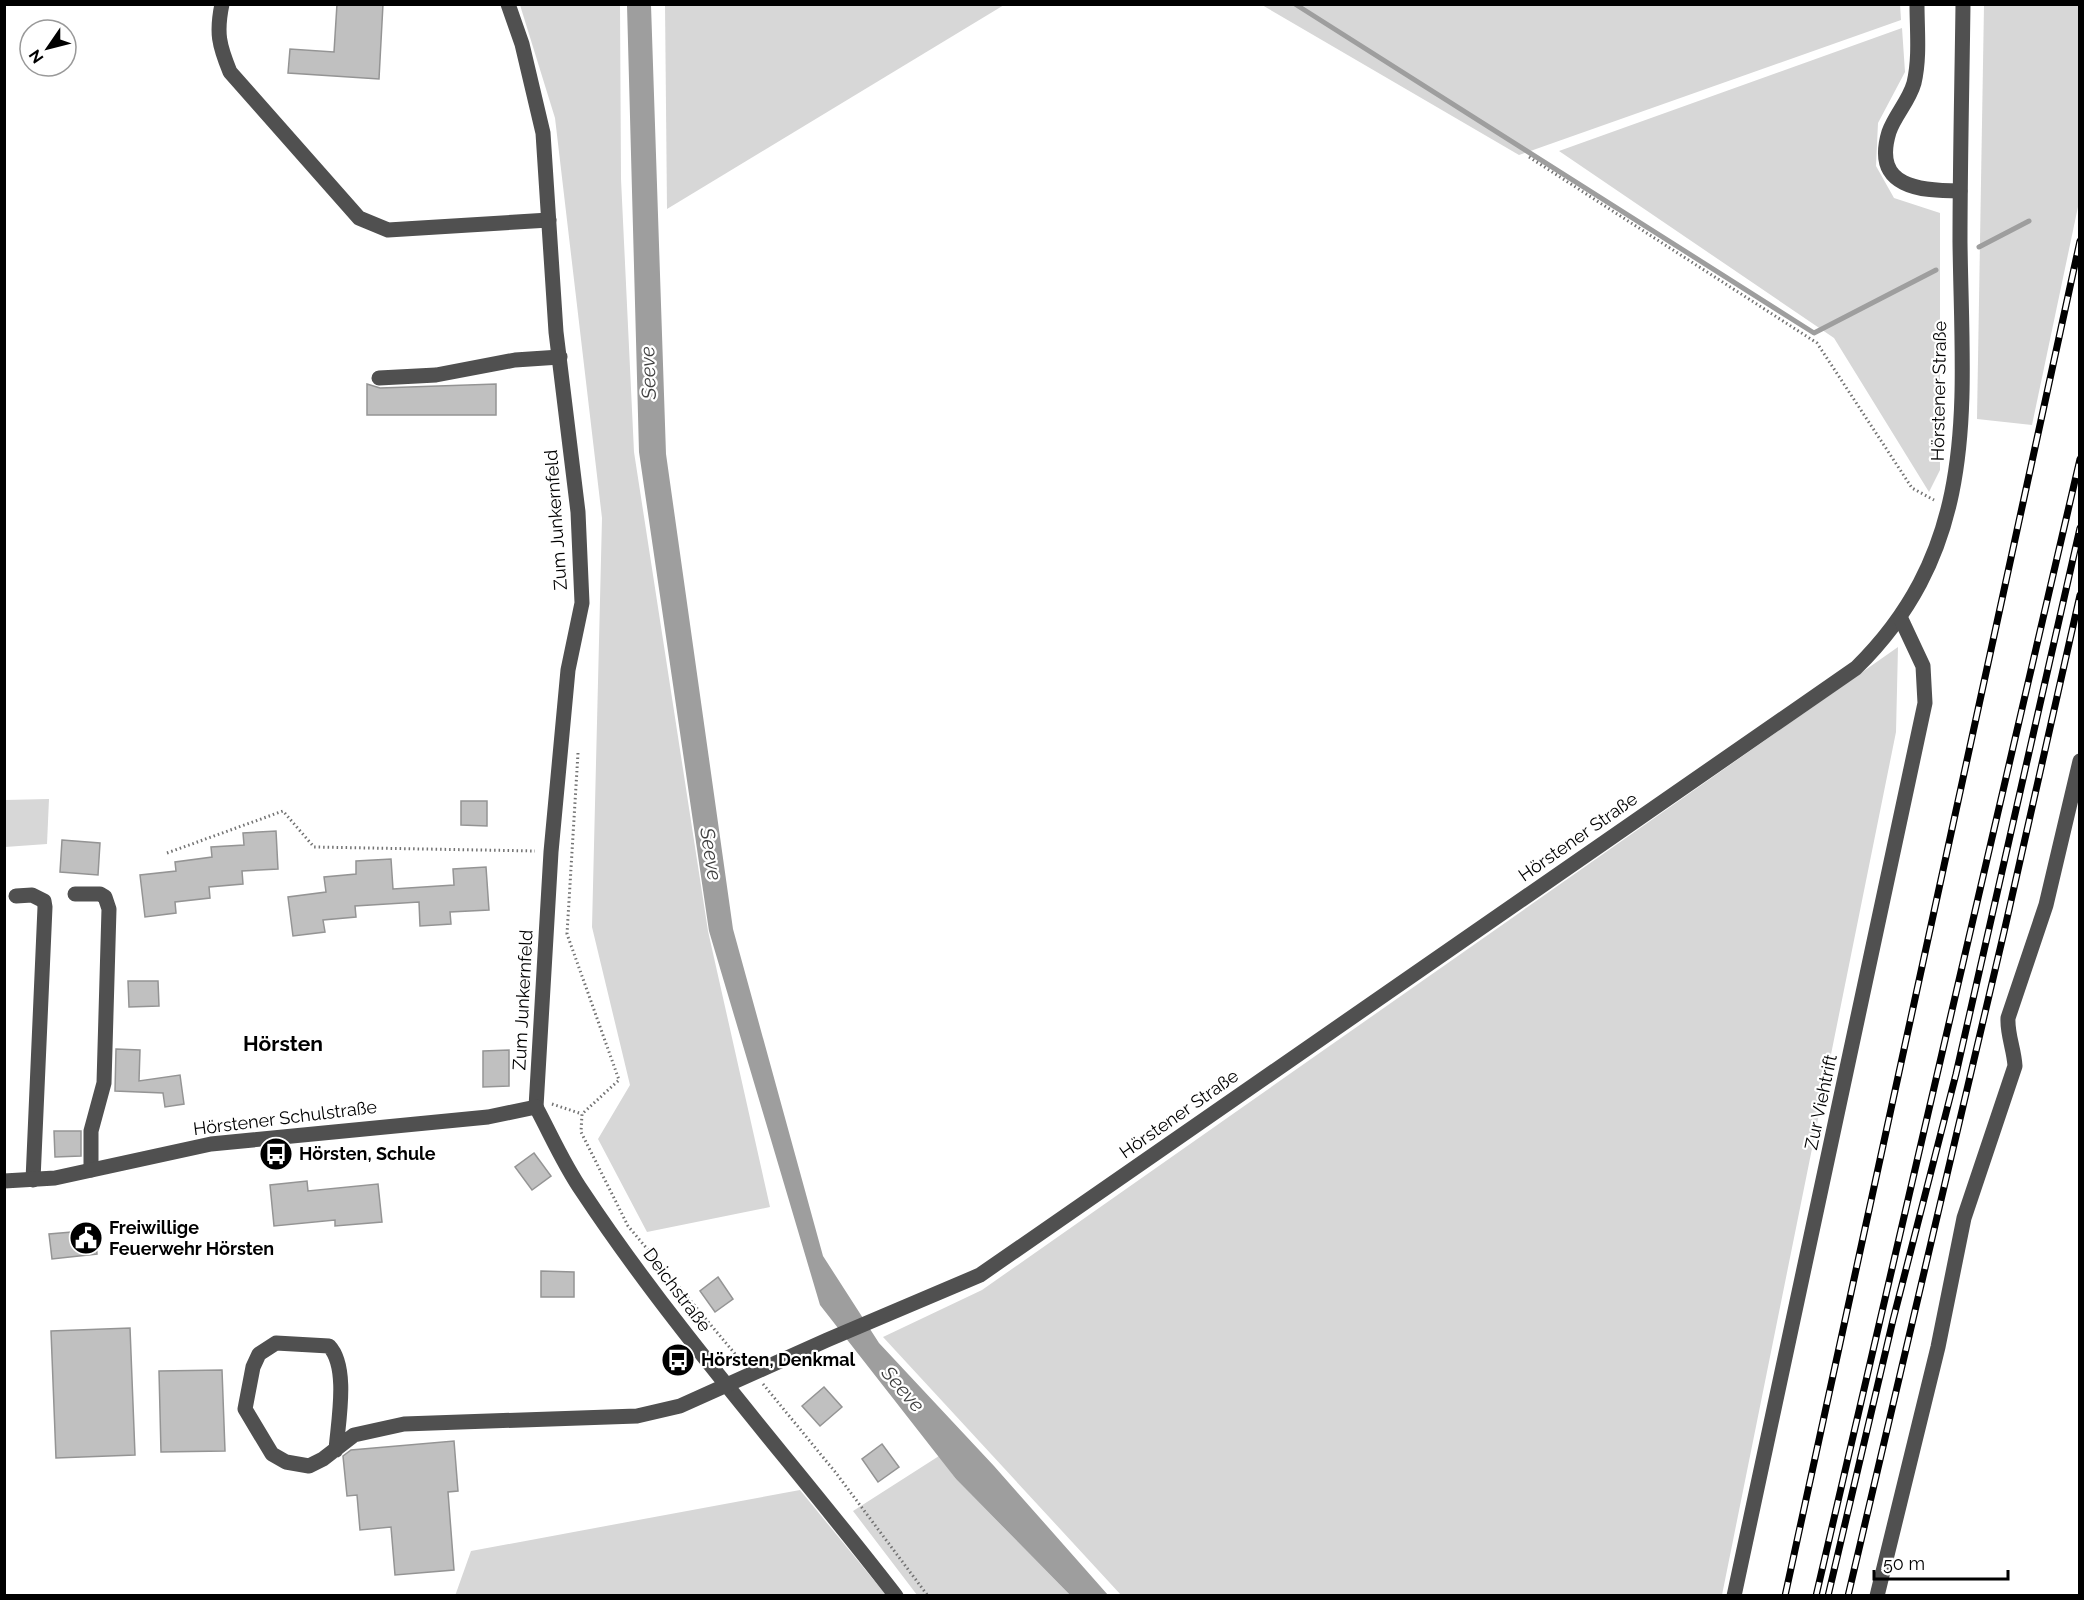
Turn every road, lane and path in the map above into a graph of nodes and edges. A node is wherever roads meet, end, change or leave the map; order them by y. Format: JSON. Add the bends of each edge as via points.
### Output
{"nodes":[{"id":1,"x":222,"y":4,"type":"edge"},
{"id":2,"x":508,"y":4,"type":"edge"},
{"id":3,"x":1917,"y":4,"type":"edge"},
{"id":4,"x":1963,"y":4,"type":"edge"},
{"id":5,"x":1529,"y":157,"type":"dead end"},
{"id":6,"x":1960,"y":191,"type":"junction"},
{"id":7,"x":549,"y":220,"type":"junction"},
{"id":8,"x":560,"y":357,"type":"junction"},
{"id":9,"x":379,"y":378,"type":"dead end"},
{"id":10,"x":1949,"y":508,"type":"junction"},
{"id":11,"x":1901,"y":619,"type":"junction"},
{"id":12,"x":579,"y":745,"type":"dead end"},
{"id":13,"x":2079,"y":761,"type":"edge"},
{"id":14,"x":551,"y":852,"type":"junction"},
{"id":15,"x":167,"y":853,"type":"dead end"},
{"id":16,"x":75,"y":894,"type":"dead end"},
{"id":17,"x":16,"y":896,"type":"dead end"},
{"id":18,"x":536,"y":1107,"type":"junction"},
{"id":19,"x":582,"y":1114,"type":"junction"},
{"id":20,"x":91,"y":1170,"type":"junction"},
{"id":21,"x":33,"y":1180,"type":"junction"},
{"id":22,"x":4,"y":1181,"type":"edge"},
{"id":23,"x":740,"y":1361,"type":"dead end"},
{"id":24,"x":759,"y":1370,"type":"junction"},
{"id":25,"x":726,"y":1385,"type":"junction"},
{"id":26,"x":336,"y":1450,"type":"junction"},
{"id":27,"x":896,"y":1596,"type":"edge"},
{"id":28,"x":928,"y":1596,"type":"edge"},
{"id":29,"x":1734,"y":1596,"type":"edge"},
{"id":30,"x":1877,"y":1596,"type":"edge"}],
"edges":[{"from":1,"to":7,"type":"street","via":[[218,45],[230,72],[359,218],[388,230]]},
{"from":2,"to":7,"type":"street","name":"Zum Junkernfeld","via":[[522,44],[543,133]]},
{"from":3,"to":6,"type":"street","via":[[1914,82],[1890,130],[1885,151],[1892,172],[1906,186],[1927,191]]},
{"from":4,"to":6,"type":"street","name":"Hörstener Straße"},
{"from":5,"to":10,"type":"path","via":[[1817,343],[1912,488]]},
{"from":6,"to":10,"type":"street","name":"Hörstener Straße","via":[[1961,424],[1956,482]]},
{"from":7,"to":8,"type":"street","name":"Zum Junkernfeld"},
{"from":8,"to":9,"type":"street","via":[[515,360],[436,375]]},
{"from":8,"to":14,"type":"street","name":"Zum Junkernfeld","via":[[578,512],[582,603],[568,670]]},
{"from":10,"to":11,"type":"street","name":"Hörstener Straße","via":[[1942,536]]},
{"from":11,"to":24,"type":"street","name":"Hörstener Straße","via":[[1856,668],[980,1275]]},
{"from":11,"to":29,"type":"street","name":"Zur Viehtrift","via":[[1923,666],[1925,704]]},
{"from":12,"to":19,"type":"path","via":[[567,934],[619,1080]]},
{"from":13,"to":30,"type":"street","via":[[2046,904],[2008,1018],[2015,1066],[1964,1218],[1938,1347]]},
{"from":14,"to":15,"type":"path","via":[[314,847],[283,811]]},
{"from":14,"to":18,"type":"street","name":"Zum Junkernfeld"},
{"from":16,"to":20,"type":"street","via":[[100,894],[109,909],[104,1083],[91,1131]]},
{"from":17,"to":21,"type":"street","via":[[39,897],[45,907]]},
{"from":18,"to":19,"type":"path","via":[[552,1103]]},
{"from":18,"to":20,"type":"street","name":"Hörstener Schulstraße","via":[[488,1117],[211,1144]]},
{"from":18,"to":25,"type":"street","name":"Deichstraße","via":[[580,1189]]},
{"from":19,"to":23,"type":"path","via":[[581,1132],[628,1226]]},
{"from":20,"to":21,"type":"street","name":"Hörstener Schulstraße"},
{"from":21,"to":22,"type":"street","name":"Hörstener Schulstraße"},
{"from":24,"to":25,"type":"street","name":"Hörstener Straße"},
{"from":24,"to":28,"type":"path","via":[[764,1389],[836,1473]]},
{"from":25,"to":26,"type":"street","name":"Hörstener Straße","via":[[680,1406],[637,1416],[404,1424],[354,1436]]},
{"from":25,"to":27,"type":"street","name":"Deichstraße"},
{"from":26,"to":26,"type":"street","via":[[309,1466],[286,1462],[272,1454],[245,1409],[259,1354],[276,1343],[329,1346],[337,1354],[341,1390]]}]}
